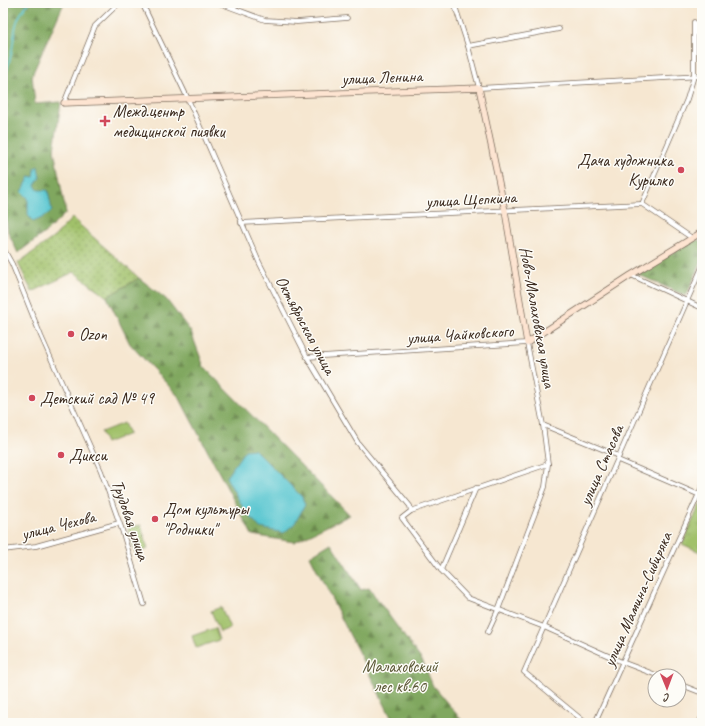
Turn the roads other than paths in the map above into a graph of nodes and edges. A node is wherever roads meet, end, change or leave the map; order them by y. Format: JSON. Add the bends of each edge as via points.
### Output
{"nodes":[{"id":1,"x":119,"y":3,"type":"edge"},
{"id":2,"x":142,"y":3,"type":"edge"},
{"id":3,"x":218,"y":3,"type":"edge"},
{"id":4,"x":454,"y":3,"type":"edge"},
{"id":5,"x":347,"y":18,"type":"dead end"},
{"id":6,"x":694,"y":22,"type":"dead end"},
{"id":7,"x":559,"y":29,"type":"dead end"},
{"id":8,"x":468,"y":46,"type":"junction"},
{"id":9,"x":694,"y":76,"type":"junction"},
{"id":10,"x":702,"y":76,"type":"edge"},
{"id":11,"x":479,"y":88,"type":"junction"},
{"id":12,"x":188,"y":99,"type":"junction"},
{"id":13,"x":64,"y":103,"type":"joint"},
{"id":14,"x":642,"y":204,"type":"junction"},
{"id":15,"x":505,"y":211,"type":"junction"},
{"id":16,"x":241,"y":223,"type":"junction"},
{"id":17,"x":702,"y":232,"type":"edge"},
{"id":18,"x":694,"y":237,"type":"junction"},
{"id":19,"x":702,"y":238,"type":"edge"},
{"id":20,"x":3,"y":248,"type":"edge"},
{"id":21,"x":702,"y":267,"type":"edge"},
{"id":22,"x":631,"y":275,"type":"junction"},
{"id":23,"x":687,"y":301,"type":"junction"},
{"id":24,"x":702,"y":308,"type":"edge"},
{"id":25,"x":527,"y":343,"type":"junction"},
{"id":26,"x":307,"y":357,"type":"junction"},
{"id":27,"x":543,"y":425,"type":"junction"},
{"id":28,"x":619,"y":458,"type":"junction"},
{"id":29,"x":548,"y":464,"type":"junction"},
{"id":30,"x":702,"y":487,"type":"edge"},
{"id":31,"x":476,"y":488,"type":"junction"},
{"id":32,"x":700,"y":495,"type":"edge"},
{"id":33,"x":411,"y":511,"type":"junction"},
{"id":34,"x":119,"y":523,"type":"junction"},
{"id":35,"x":3,"y":550,"type":"edge"},
{"id":36,"x":440,"y":570,"type":"junction"},
{"id":37,"x":144,"y":604,"type":"dead end"},
{"id":38,"x":498,"y":610,"type":"junction"},
{"id":39,"x":544,"y":627,"type":"junction"},
{"id":40,"x":488,"y":632,"type":"dead end"},
{"id":41,"x":622,"y":662,"type":"junction"},
{"id":42,"x":647,"y":672,"type":"edge"},
{"id":43,"x":687,"y":687,"type":"edge"},
{"id":44,"x":702,"y":693,"type":"edge"},
{"id":45,"x":702,"y":717,"type":"edge"},
{"id":46,"x":586,"y":723,"type":"edge"},
{"id":47,"x":595,"y":723,"type":"edge"},
{"id":48,"x":699,"y":723,"type":"edge"}],
"edges":[{"from":1,"to":13,"type":"street","via":[[95,26]]},
{"from":2,"to":12,"type":"street","name":"Октябрьская улица"},
{"from":3,"to":5,"type":"street","via":[[265,20],[297,22]]},
{"from":4,"to":8,"type":"street","name":"Ново-Малаховская улица"},
{"from":6,"to":9,"type":"street"},
{"from":7,"to":8,"type":"street"},
{"from":8,"to":11,"type":"street","name":"Ново-Малаховская улица"},
{"from":9,"to":10,"type":"street","name":"улица Ленина"},
{"from":9,"to":11,"type":"street","name":"улица Ленина"},
{"from":9,"to":14,"type":"street","via":[[687,99]]},
{"from":11,"to":12,"type":"street","name":"улица Ленина"},
{"from":11,"to":15,"type":"street","name":"Ново-Малаховская улица"},
{"from":12,"to":13,"type":"street","name":"улица Ленина"},
{"from":12,"to":16,"type":"street","name":"Октябрьская улица"},
{"from":14,"to":15,"type":"street","name":"улица Щепкина"},
{"from":14,"to":18,"type":"street"},
{"from":15,"to":16,"type":"street","name":"улица Щепкина"},
{"from":15,"to":25,"type":"street","name":"Ново-Малаховская улица"},
{"from":16,"to":26,"type":"street","name":"Октябрьская улица"},
{"from":17,"to":18,"type":"street","name":"улица Чайковского"},
{"from":18,"to":19,"type":"street"},
{"from":18,"to":22,"type":"street","name":"улица Чайковского"},
{"from":20,"to":34,"type":"street","name":"Трудовая улица","via":[[101,471]]},
{"from":21,"to":23,"type":"street","name":"улица Стасова"},
{"from":22,"to":23,"type":"street"},
{"from":22,"to":25,"type":"street","name":"улица Чайковского"},
{"from":23,"to":24,"type":"street"},
{"from":23,"to":28,"type":"street","name":"улица Стасова"},
{"from":25,"to":26,"type":"street","name":"улица Чайковского"},
{"from":25,"to":27,"type":"street","name":"Ново-Малаховская улица"},
{"from":26,"to":33,"type":"street","name":"Октябрьская улица","via":[[358,442],[410,506]]},
{"from":27,"to":28,"type":"street"},
{"from":27,"to":29,"type":"street","name":"Ново-Малаховская улица"},
{"from":28,"to":32,"type":"street"},
{"from":28,"to":39,"type":"street","name":"улица Стасова"},
{"from":29,"to":31,"type":"street"},
{"from":29,"to":38,"type":"street","name":"Ново-Малаховская улица","via":[[545,487]]},
{"from":30,"to":32,"type":"street","name":"улица Мамина-Сибиряка"},
{"from":31,"to":33,"type":"street"},
{"from":31,"to":36,"type":"street"},
{"from":32,"to":41,"type":"street","name":"улица Мамина-Сибиряка"},
{"from":33,"to":36,"type":"street","via":[[402,518]]},
{"from":34,"to":35,"type":"street","name":"улица Чехова","via":[[36,546]]},
{"from":34,"to":37,"type":"street","name":"Трудовая улица"},
{"from":36,"to":38,"type":"street","via":[[468,598]]},
{"from":38,"to":39,"type":"street"},
{"from":38,"to":40,"type":"street","name":"Ново-Малаховская улица"},
{"from":39,"to":41,"type":"street"},
{"from":39,"to":46,"type":"street","name":"улица Стасова","via":[[524,672]]},
{"from":41,"to":42,"type":"street"},
{"from":41,"to":47,"type":"street","name":"улица Мамина-Сибиряка"},
{"from":43,"to":44,"type":"street"},
{"from":45,"to":48,"type":"street"}]}
